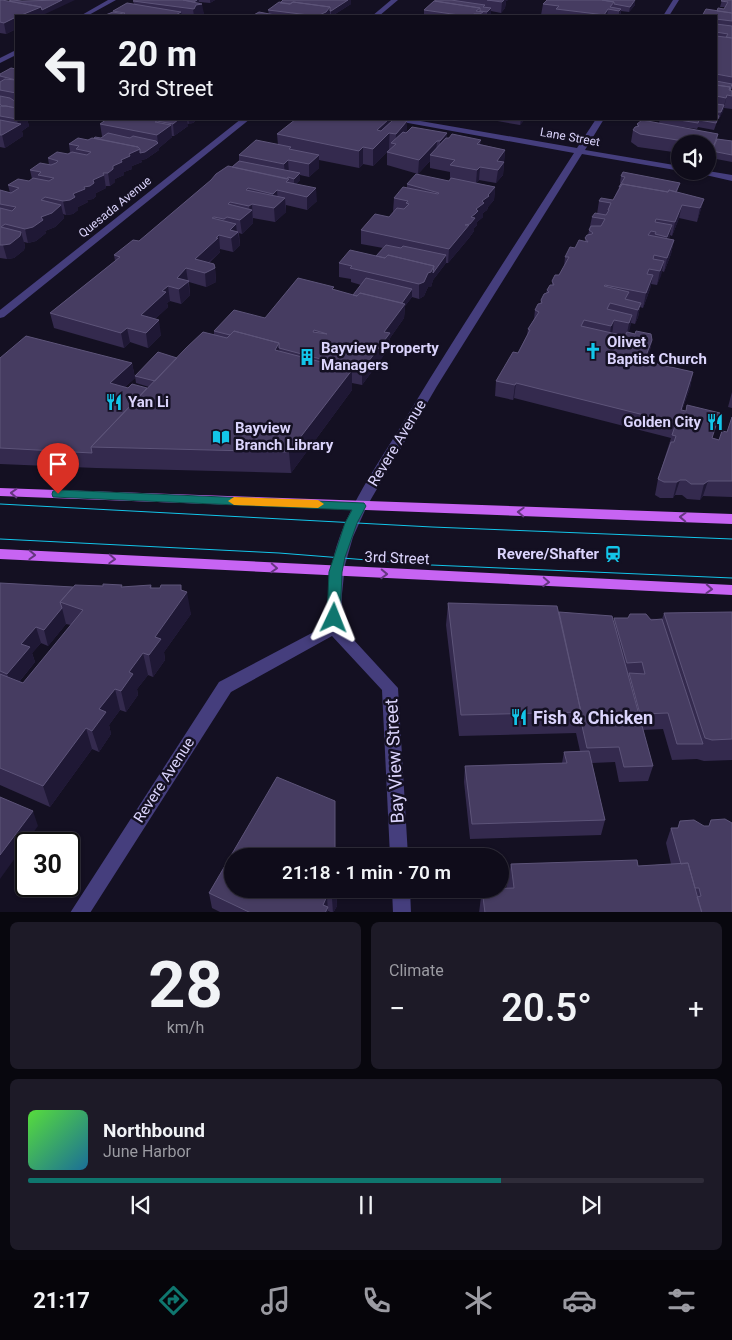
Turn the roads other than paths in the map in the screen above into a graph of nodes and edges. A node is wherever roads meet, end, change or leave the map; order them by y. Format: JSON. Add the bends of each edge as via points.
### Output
{"nodes":[{"id":1,"x":113,"y":0,"type":"edge"},
{"id":2,"x":395,"y":0,"type":"edge"},
{"id":3,"x":676,"y":0,"type":"edge"},
{"id":4,"x":85,"y":15,"type":"edge"},
{"id":5,"x":376,"y":15,"type":"edge"},
{"id":6,"x":667,"y":15,"type":"edge"},
{"id":7,"x":8,"y":50,"type":"dead end"},
{"id":8,"x":15,"y":51,"type":"edge"},
{"id":9,"x":15,"y":52,"type":"edge"},
{"id":10,"x":0,"y":61,"type":"edge"},
{"id":11,"x":245,"y":120,"type":"edge"},
{"id":12,"x":403,"y":120,"type":"edge"},
{"id":13,"x":599,"y":120,"type":"edge"},
{"id":14,"x":579,"y":151,"type":"junction"},
{"id":15,"x":671,"y":167,"type":"edge"},
{"id":16,"x":716,"y":175,"type":"edge"},
{"id":17,"x":732,"y":178,"type":"edge"},
{"id":18,"x":0,"y":315,"type":"edge"},
{"id":19,"x":0,"y":492,"type":"edge"},
{"id":20,"x":360,"y":506,"type":"junction"},
{"id":21,"x":732,"y":519,"type":"edge"},
{"id":22,"x":0,"y":554,"type":"edge"},
{"id":23,"x":335,"y":572,"type":"junction"},
{"id":24,"x":732,"y":590,"type":"edge"},
{"id":25,"x":334,"y":628,"type":"junction"},
{"id":26,"x":399,"y":848,"type":"edge"},
{"id":27,"x":401,"y":898,"type":"edge"},
{"id":28,"x":79,"y":912,"type":"edge"},
{"id":29,"x":402,"y":912,"type":"edge"}],
"edges":[{"from":1,"to":4,"type":"street"},
{"from":2,"to":5,"type":"street"},
{"from":3,"to":6,"type":"street"},
{"from":7,"to":8,"type":"street"},
{"from":9,"to":10,"type":"street"},
{"from":11,"to":18,"type":"street","name":"Quesada Avenue"},
{"from":12,"to":14,"type":"street","name":"Lane Street"},
{"from":13,"to":14,"type":"street","name":"Revere Avenue"},
{"from":14,"to":15,"type":"street","name":"Lane Street"},
{"from":14,"to":20,"type":"street","name":"Revere Avenue","via":[[431,386]]},
{"from":16,"to":17,"type":"street"},
{"from":20,"to":19,"type":"main road","one_way":true},
{"from":21,"to":20,"type":"main road","one_way":true},
{"from":20,"to":23,"type":"street","name":"Revere Avenue"},
{"from":22,"to":23,"type":"main road","name":"3rd Street","one_way":true},
{"from":23,"to":24,"type":"main road","name":"3rd Street","one_way":true},
{"from":23,"to":25,"type":"street","name":"Revere Avenue"},
{"from":25,"to":26,"type":"street","name":"Bay View Street","via":[[390,688]]},
{"from":25,"to":28,"type":"street","name":"Revere Avenue","via":[[225,687]]},
{"from":27,"to":29,"type":"street"}]}
